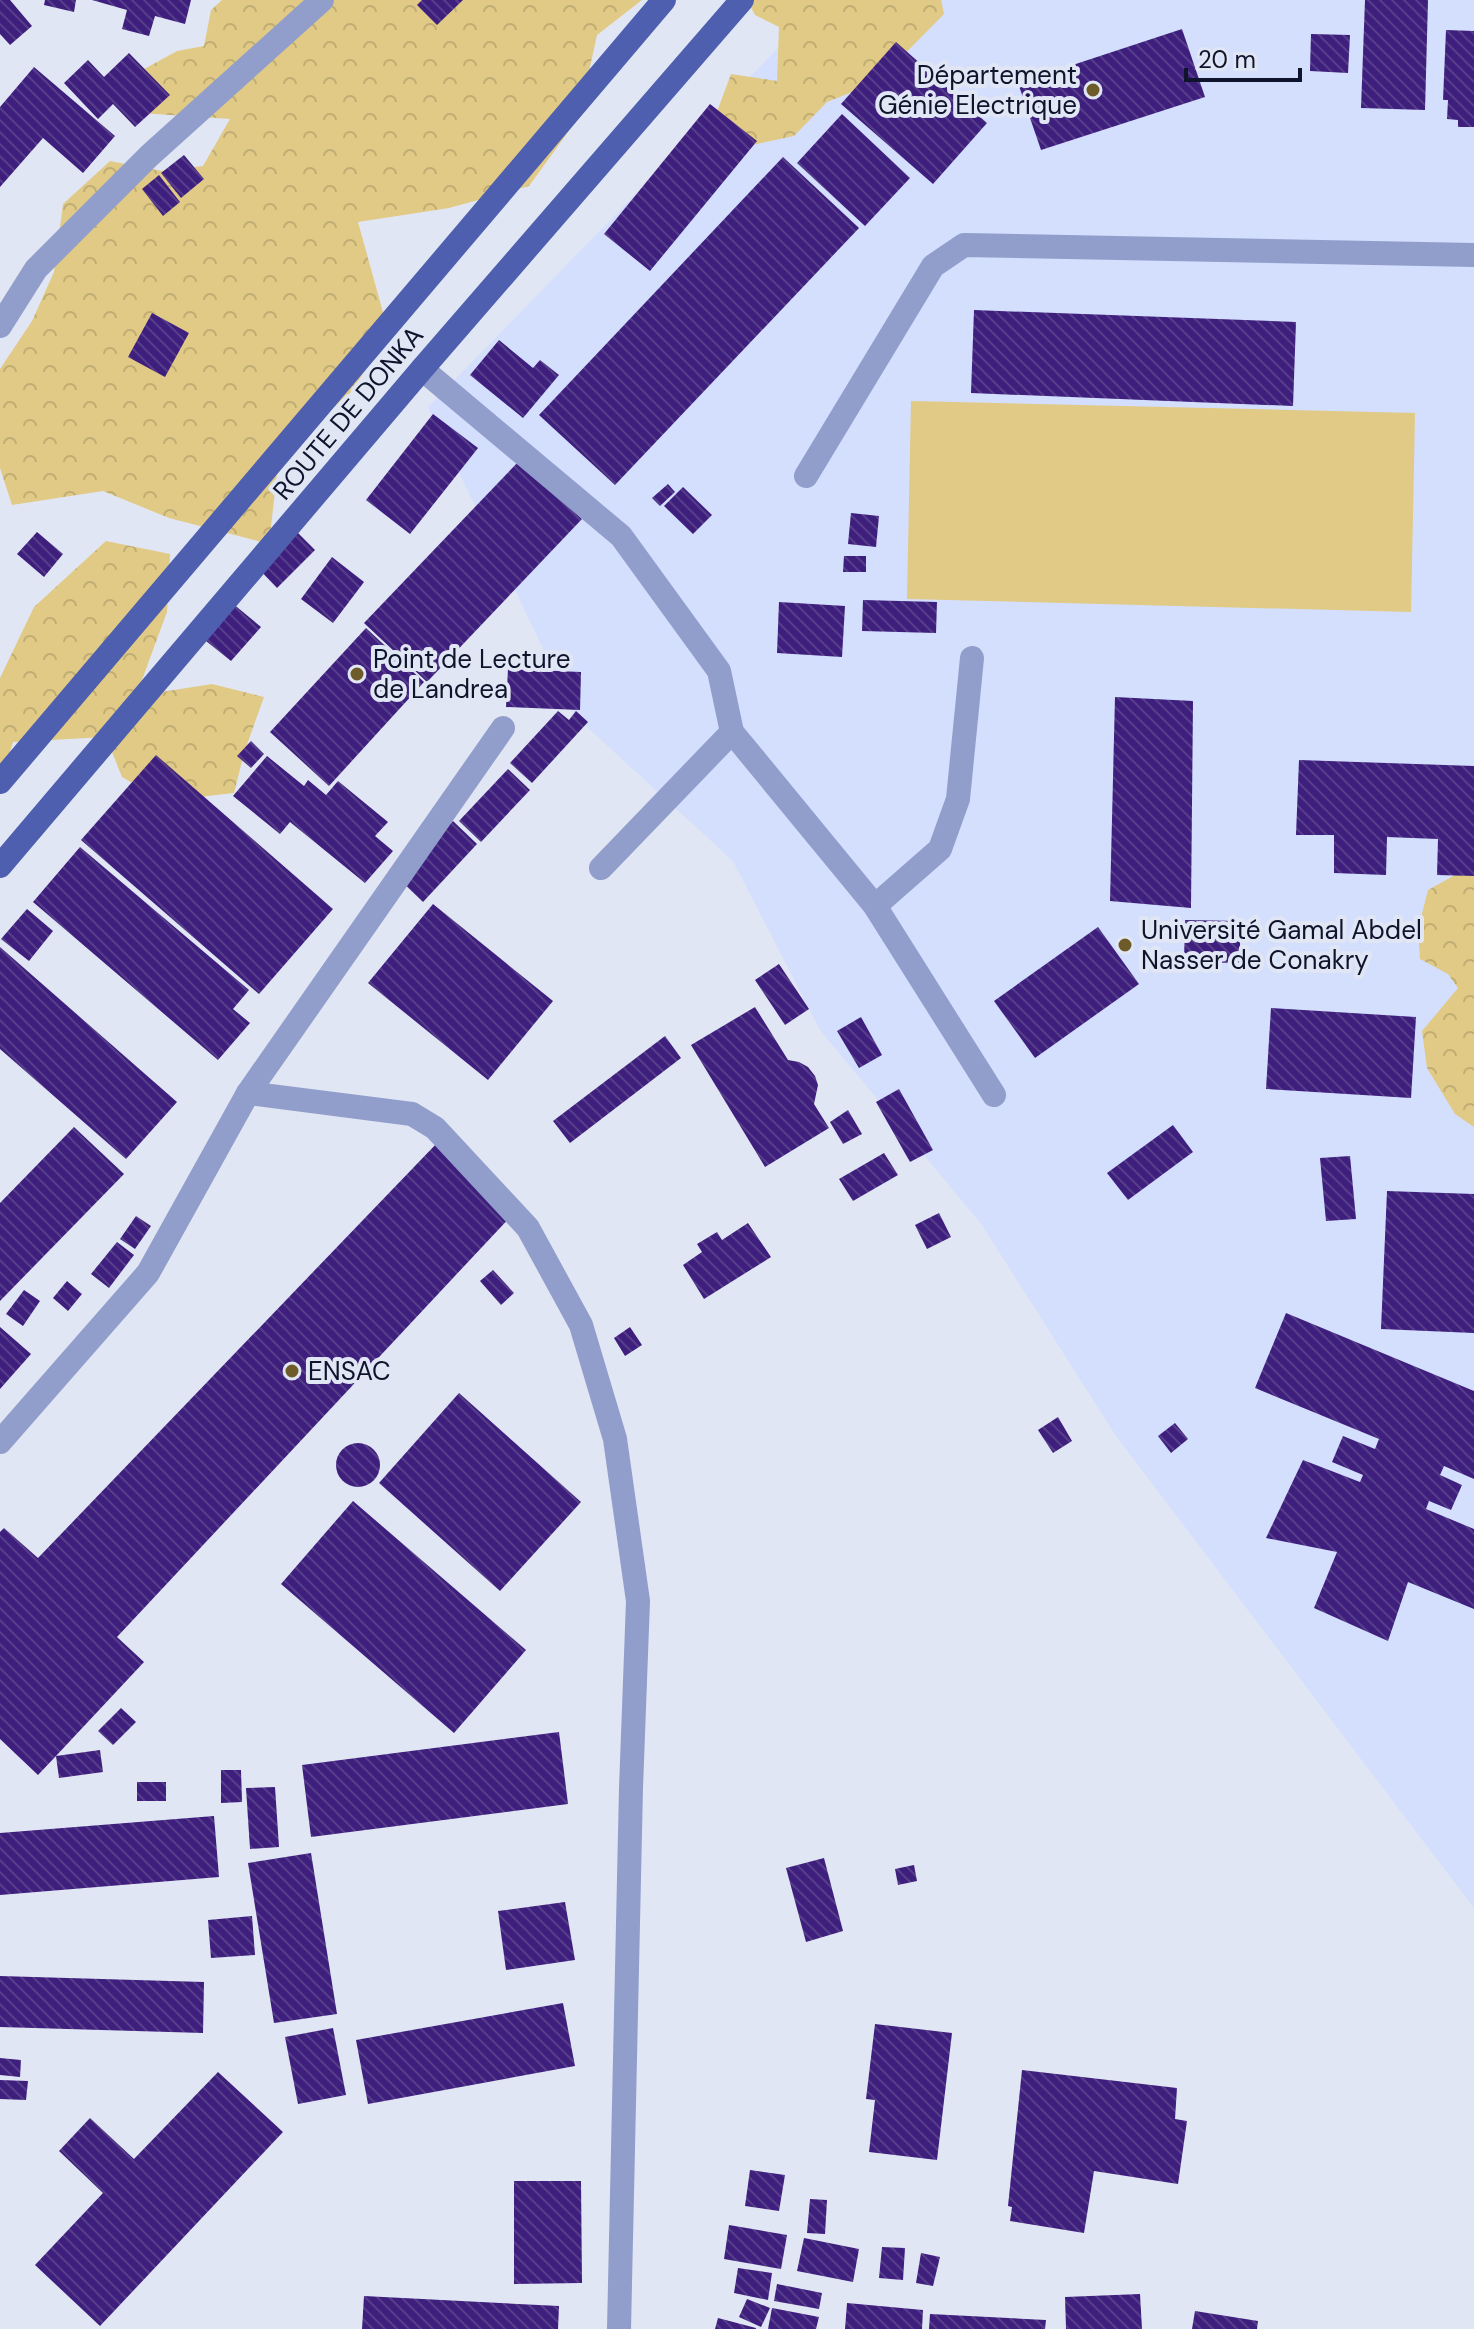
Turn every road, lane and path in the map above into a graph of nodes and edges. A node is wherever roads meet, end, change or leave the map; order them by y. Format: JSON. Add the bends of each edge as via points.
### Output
{"nodes":[{"id":1,"x":322,"y":0,"type":"edge"},
{"id":2,"x":664,"y":0,"type":"edge"},
{"id":3,"x":742,"y":0,"type":"edge"},
{"id":4,"x":1474,"y":255,"type":"edge"},
{"id":5,"x":0,"y":326,"type":"edge"},
{"id":6,"x":422,"y":369,"type":"junction"},
{"id":7,"x":806,"y":476,"type":"dead end"},
{"id":8,"x":972,"y":658,"type":"dead end"},
{"id":9,"x":503,"y":728,"type":"dead end"},
{"id":10,"x":732,"y":732,"type":"junction"},
{"id":11,"x":0,"y":782,"type":"edge"},
{"id":12,"x":0,"y":866,"type":"edge"},
{"id":13,"x":601,"y":868,"type":"dead end"},
{"id":14,"x":875,"y":906,"type":"junction"},
{"id":15,"x":248,"y":1093,"type":"junction"},
{"id":16,"x":994,"y":1095,"type":"dead end"},
{"id":17,"x":0,"y":1442,"type":"edge"},
{"id":18,"x":619,"y":2329,"type":"edge"}],
"edges":[{"from":1,"to":5,"type":"street","via":[[149,156],[36,269]]},
{"from":2,"to":11,"type":"main road","name":"ROUTE DE DONKA"},
{"from":3,"to":6,"type":"main road","name":"ROUTE DE DONKA"},
{"from":4,"to":7,"type":"street","via":[[964,245],[933,266]]},
{"from":6,"to":10,"type":"street","via":[[621,536],[719,671]]},
{"from":6,"to":12,"type":"main road","name":"ROUTE DE DONKA"},
{"from":8,"to":14,"type":"street","via":[[958,799],[940,849]]},
{"from":9,"to":15,"type":"street"},
{"from":10,"to":13,"type":"street"},
{"from":10,"to":14,"type":"street"},
{"from":14,"to":16,"type":"street"},
{"from":15,"to":17,"type":"street","via":[[148,1273]]},
{"from":15,"to":18,"type":"street","via":[[412,1114],[435,1128],[528,1228],[581,1325],[615,1439],[638,1601]]}]}
